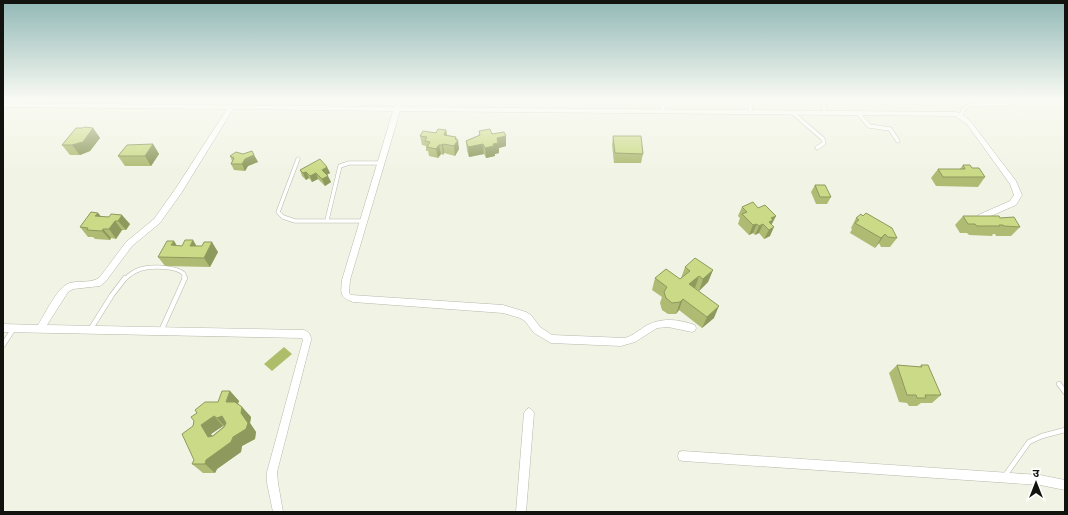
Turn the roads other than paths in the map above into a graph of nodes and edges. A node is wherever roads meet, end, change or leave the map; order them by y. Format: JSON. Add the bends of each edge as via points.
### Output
{"nodes":[{"id":1,"x":221,"y":123,"type":"edge"},
{"id":2,"x":394,"y":123,"type":"edge"},
{"id":3,"x":805,"y":123,"type":"edge"},
{"id":4,"x":866,"y":123,"type":"edge"},
{"id":5,"x":969,"y":123,"type":"edge"},
{"id":6,"x":898,"y":141,"type":"dead end"},
{"id":7,"x":818,"y":148,"type":"dead end"},
{"id":8,"x":298,"y":159,"type":"dead end"},
{"id":9,"x":382,"y":163,"type":"junction"},
{"id":10,"x":981,"y":217,"type":"edge"},
{"id":11,"x":327,"y":220,"type":"junction"},
{"id":12,"x":363,"y":221,"type":"junction"},
{"id":13,"x":3,"y":328,"type":"edge"},
{"id":14,"x":14,"y":328,"type":"junction"},
{"id":15,"x":692,"y":328,"type":"dead end"},
{"id":16,"x":40,"y":329,"type":"junction"},
{"id":17,"x":90,"y":330,"type":"junction"},
{"id":18,"x":161,"y":332,"type":"junction"},
{"id":19,"x":3,"y":345,"type":"edge"},
{"id":20,"x":1060,"y":384,"type":"dead end"},
{"id":21,"x":1065,"y":392,"type":"edge"},
{"id":22,"x":529,"y":413,"type":"dead end"},
{"id":23,"x":1065,"y":430,"type":"edge"},
{"id":24,"x":683,"y":456,"type":"dead end"},
{"id":25,"x":1003,"y":477,"type":"junction"},
{"id":26,"x":1065,"y":485,"type":"edge"},
{"id":27,"x":278,"y":512,"type":"edge"},
{"id":28,"x":522,"y":512,"type":"edge"}],
"edges":[{"from":1,"to":16,"type":"street","via":[[157,221],[129,244],[97,284],[71,286],[65,290]]},
{"from":2,"to":9,"type":"street"},
{"from":3,"to":7,"type":"lane","via":[[823,139],[824,143]]},
{"from":4,"to":6,"type":"lane","via":[[869,126],[891,130]]},
{"from":5,"to":10,"type":"street","via":[[1013,183],[1018,195],[1013,202]]},
{"from":8,"to":11,"type":"lane","via":[[278,212],[284,218],[295,221]]},
{"from":9,"to":11,"type":"lane","via":[[349,163],[340,166]]},
{"from":9,"to":12,"type":"street"},
{"from":11,"to":12,"type":"lane"},
{"from":12,"to":15,"type":"street","via":[[345,287],[345,294],[353,299],[503,309],[528,318],[537,330],[551,339],[621,342],[632,341],[657,324],[671,323]]},
{"from":13,"to":14,"type":"street"},
{"from":14,"to":16,"type":"street"},
{"from":14,"to":19,"type":"lane"},
{"from":16,"to":17,"type":"street"},
{"from":17,"to":18,"type":"street"},
{"from":17,"to":18,"type":"lane","via":[[128,275],[139,269],[175,268],[185,277]]},
{"from":18,"to":27,"type":"street","via":[[304,334],[306,337],[272,472]]},
{"from":20,"to":21,"type":"lane"},
{"from":22,"to":28,"type":"street"},
{"from":23,"to":25,"type":"lane","via":[[1029,442]]},
{"from":24,"to":25,"type":"street"},
{"from":25,"to":26,"type":"street"}]}
